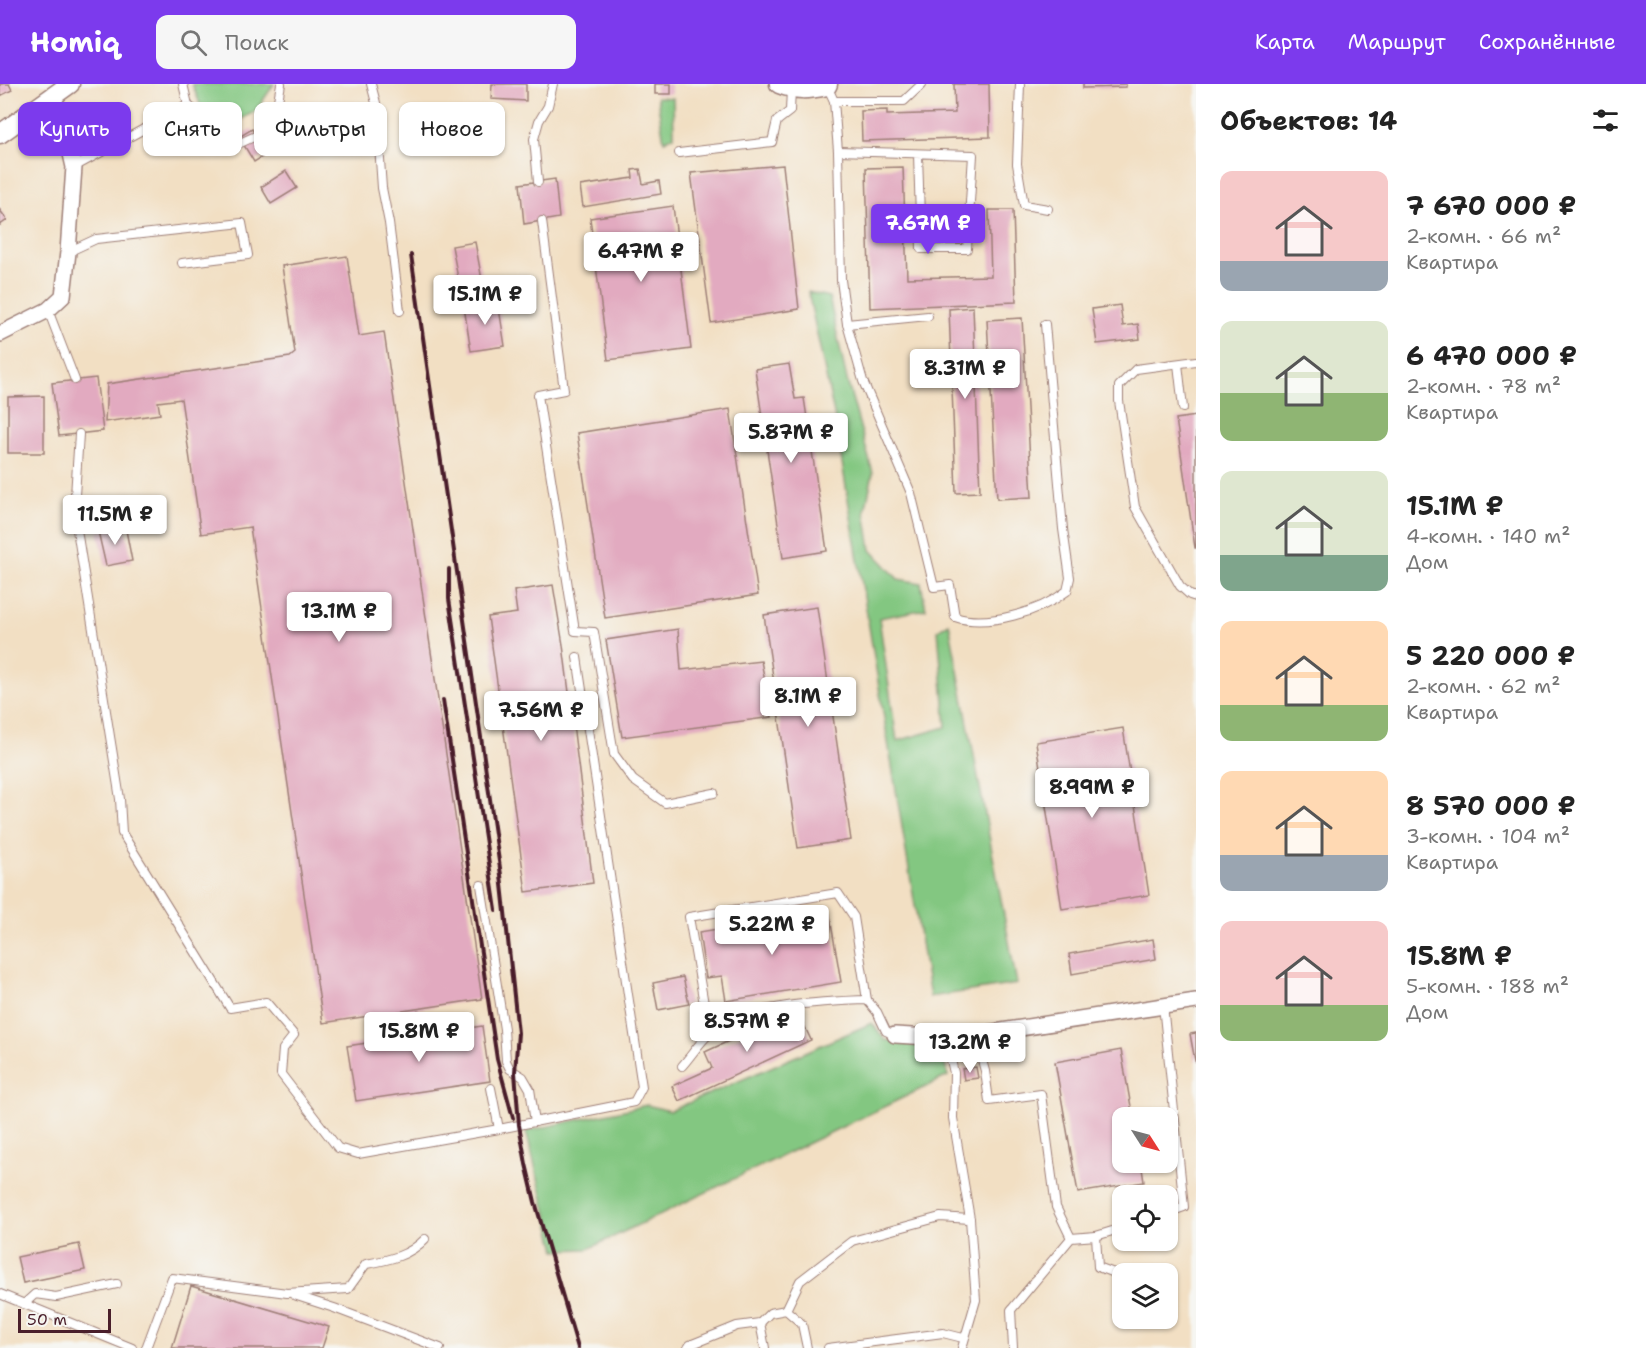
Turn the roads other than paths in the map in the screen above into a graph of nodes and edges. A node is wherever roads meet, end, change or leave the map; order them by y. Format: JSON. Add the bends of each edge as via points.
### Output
{"nodes":[{"id":1,"x":70,"y":84,"type":"edge"},
{"id":2,"x":183,"y":84,"type":"edge"},
{"id":3,"x":281,"y":84,"type":"edge"},
{"id":4,"x":371,"y":84,"type":"edge"},
{"id":5,"x":553,"y":84,"type":"edge"},
{"id":6,"x":922,"y":84,"type":"edge"},
{"id":7,"x":1020,"y":84,"type":"edge"},
{"id":8,"x":785,"y":86,"type":"edge"},
{"id":9,"x":830,"y":90,"type":"edge"},
{"id":10,"x":52,"y":97,"type":"junction"},
{"id":11,"x":187,"y":102,"type":"edge"},
{"id":12,"x":143,"y":129,"type":"edge"},
{"id":13,"x":0,"y":134,"type":"edge"},
{"id":14,"x":242,"y":142,"type":"edge"},
{"id":15,"x":838,"y":152,"type":"junction"},
{"id":16,"x":679,"y":153,"type":"dead end"},
{"id":17,"x":918,"y":154,"type":"junction"},
{"id":18,"x":74,"y":167,"type":"junction"},
{"id":19,"x":538,"y":182,"type":"dead end"},
{"id":20,"x":1048,"y":209,"type":"dead end"},
{"id":21,"x":542,"y":221,"type":"dead end"},
{"id":22,"x":68,"y":252,"type":"junction"},
{"id":23,"x":182,"y":263,"type":"dead end"},
{"id":24,"x":48,"y":310,"type":"junction"},
{"id":25,"x":400,"y":311,"type":"dead end"},
{"id":26,"x":928,"y":316,"type":"dead end"},
{"id":27,"x":847,"y":324,"type":"junction"},
{"id":28,"x":1045,"y":324,"type":"dead end"},
{"id":29,"x":0,"y":334,"type":"edge"},
{"id":30,"x":1196,"y":361,"type":"edge"},
{"id":31,"x":1178,"y":364,"type":"junction"},
{"id":32,"x":75,"y":380,"type":"dead end"},
{"id":33,"x":1183,"y":408,"type":"dead end"},
{"id":34,"x":79,"y":434,"type":"dead end"},
{"id":35,"x":1196,"y":597,"type":"edge"},
{"id":36,"x":577,"y":657,"type":"dead end"},
{"id":37,"x":714,"y":793,"type":"dead end"},
{"id":38,"x":481,"y":885,"type":"dead end"},
{"id":39,"x":867,"y":1000,"type":"junction"},
{"id":40,"x":1196,"y":1001,"type":"edge"},
{"id":41,"x":1162,"y":1005,"type":"junction"},
{"id":42,"x":709,"y":1033,"type":"junction"},
{"id":43,"x":895,"y":1035,"type":"joint"},
{"id":44,"x":975,"y":1035,"type":"junction"},
{"id":45,"x":946,"y":1038,"type":"junction"},
{"id":46,"x":682,"y":1066,"type":"dead end"},
{"id":47,"x":491,"y":1088,"type":"dead end"},
{"id":48,"x":535,"y":1122,"type":"junction"},
{"id":49,"x":499,"y":1129,"type":"junction"},
{"id":50,"x":1178,"y":1209,"type":"edge"},
{"id":51,"x":970,"y":1219,"type":"junction"},
{"id":52,"x":1112,"y":1231,"type":"edge"},
{"id":53,"x":1096,"y":1236,"type":"junction"},
{"id":54,"x":1071,"y":1238,"type":"junction"},
{"id":55,"x":425,"y":1239,"type":"dead end"},
{"id":56,"x":1112,"y":1272,"type":"edge"},
{"id":57,"x":117,"y":1284,"type":"dead end"},
{"id":58,"x":287,"y":1293,"type":"junction"},
{"id":59,"x":0,"y":1294,"type":"edge"},
{"id":60,"x":24,"y":1304,"type":"junction"},
{"id":61,"x":786,"y":1310,"type":"junction"},
{"id":62,"x":760,"y":1323,"type":"junction"},
{"id":63,"x":963,"y":1338,"type":"junction"},
{"id":64,"x":132,"y":1348,"type":"edge"},
{"id":65,"x":146,"y":1348,"type":"edge"},
{"id":66,"x":440,"y":1348,"type":"edge"},
{"id":67,"x":688,"y":1348,"type":"edge"},
{"id":68,"x":765,"y":1348,"type":"edge"},
{"id":69,"x":807,"y":1348,"type":"edge"},
{"id":70,"x":828,"y":1348,"type":"edge"},
{"id":71,"x":962,"y":1348,"type":"edge"},
{"id":72,"x":1013,"y":1348,"type":"edge"}],
"edges":[{"from":1,"to":10,"type":"street"},
{"from":2,"to":11,"type":"lane"},
{"from":3,"to":14,"type":"lane","via":[[273,128]]},
{"from":4,"to":25,"type":"lane"},
{"from":5,"to":19,"type":"lane","via":[[534,139]]},
{"from":6,"to":9,"type":"lane","via":[[904,101]]},
{"from":7,"to":20,"type":"lane","via":[[1017,164],[1024,205]]},
{"from":8,"to":9,"type":"street","via":[[803,91]]},
{"from":8,"to":16,"type":"lane","via":[[790,111],[777,121],[772,142]]},
{"from":9,"to":15,"type":"lane"},
{"from":10,"to":13,"type":"street"},
{"from":10,"to":18,"type":"street","via":[[62,114]]},
{"from":12,"to":18,"type":"lane"},
{"from":15,"to":17,"type":"lane"},
{"from":15,"to":27,"type":"lane"},
{"from":17,"to":17,"type":"lane","via":[[973,155],[967,249],[921,249]]},
{"from":18,"to":22,"type":"street"},
{"from":21,"to":37,"type":"lane","via":[[564,390],[538,395],[575,631],[594,632],[614,754],[633,780],[665,803]]},
{"from":22,"to":23,"type":"lane","via":[[96,239],[242,223],[248,255]]},
{"from":22,"to":24,"type":"street","via":[[63,296]]},
{"from":24,"to":29,"type":"street"},
{"from":24,"to":32,"type":"lane"},
{"from":26,"to":27,"type":"lane"},
{"from":27,"to":28,"type":"lane","via":[[863,381],[911,493],[934,587],[950,585],[955,617],[968,621],[1002,619],[1055,600],[1067,591],[1070,578]]},
{"from":30,"to":31,"type":"lane"},
{"from":31,"to":33,"type":"lane"},
{"from":31,"to":35,"type":"lane","via":[[1136,369],[1119,386],[1119,401],[1135,507],[1180,586]]},
{"from":34,"to":49,"type":"lane","via":[[74,511],[122,832],[230,1008],[266,1002],[294,1035],[283,1048],[281,1074],[338,1148],[358,1154]]},
{"from":36,"to":48,"type":"lane","via":[[642,1087],[634,1102]]},
{"from":38,"to":48,"type":"lane","via":[[506,1061],[530,1089]]},
{"from":39,"to":42,"type":"lane","via":[[800,1003],[731,1019]]},
{"from":39,"to":42,"type":"lane","via":[[854,917],[838,893],[689,917]]},
{"from":39,"to":43,"type":"lane","via":[[886,1031]]},
{"from":40,"to":41,"type":"street"},
{"from":41,"to":44,"type":"street"},
{"from":41,"to":50,"type":"lane","via":[[1184,1207]]},
{"from":42,"to":46,"type":"lane"},
{"from":43,"to":45,"type":"street"},
{"from":44,"to":45,"type":"street"},
{"from":44,"to":54,"type":"lane","via":[[989,1101],[1041,1094],[1056,1208]]},
{"from":45,"to":51,"type":"lane","via":[[954,1073],[953,1118]]},
{"from":47,"to":49,"type":"lane"},
{"from":48,"to":49,"type":"lane"},
{"from":51,"to":61,"type":"lane","via":[[940,1217],[852,1241],[800,1281]]},
{"from":51,"to":63,"type":"lane","via":[[976,1299]]},
{"from":52,"to":53,"type":"lane"},
{"from":53,"to":54,"type":"lane"},
{"from":53,"to":56,"type":"lane","via":[[1098,1267]]},
{"from":54,"to":72,"type":"lane","via":[[1011,1310]]},
{"from":55,"to":58,"type":"lane","via":[[415,1249],[392,1259],[366,1264],[348,1289]]},
{"from":57,"to":60,"type":"lane","via":[[56,1297],[35,1294]]},
{"from":58,"to":65,"type":"lane","via":[[172,1278]]},
{"from":58,"to":66,"type":"lane"},
{"from":59,"to":60,"type":"lane"},
{"from":60,"to":64,"type":"lane"},
{"from":61,"to":62,"type":"lane","via":[[770,1313]]},
{"from":61,"to":69,"type":"lane","via":[[802,1324]]},
{"from":62,"to":67,"type":"lane","via":[[737,1326]]},
{"from":62,"to":68,"type":"lane"},
{"from":63,"to":70,"type":"lane","via":[[943,1333]]},
{"from":63,"to":71,"type":"lane"}]}
